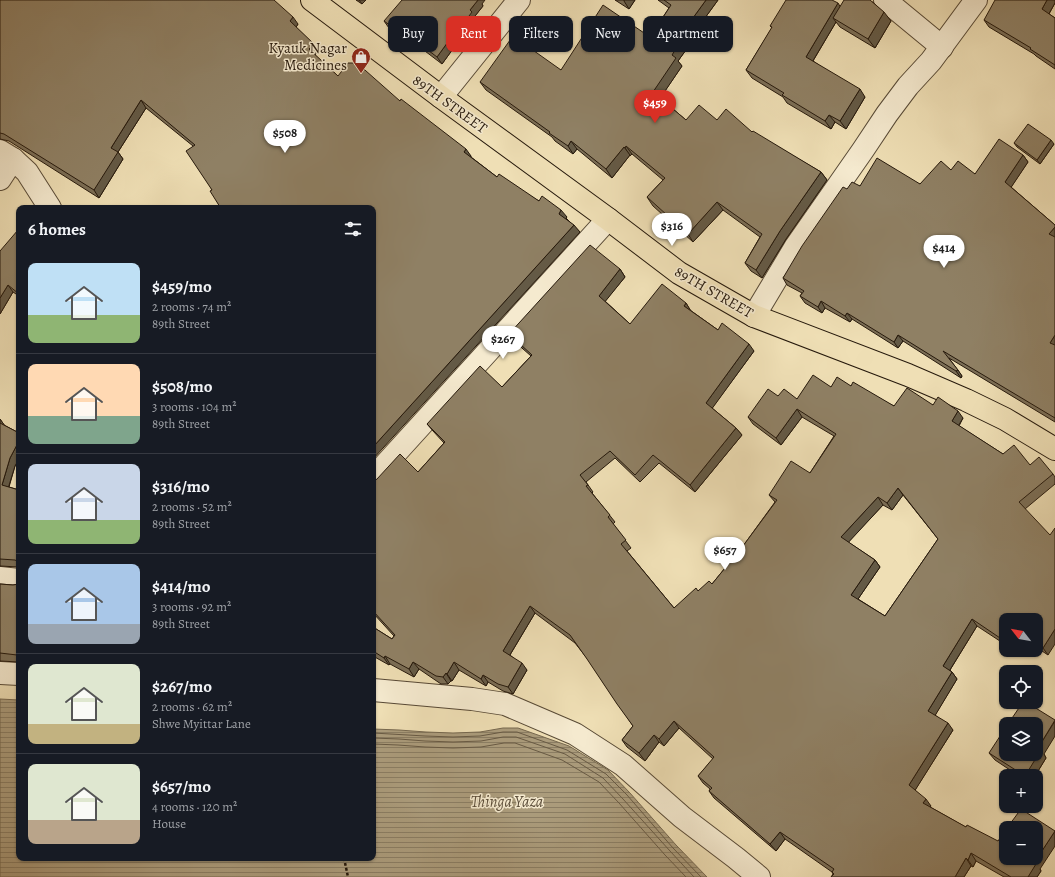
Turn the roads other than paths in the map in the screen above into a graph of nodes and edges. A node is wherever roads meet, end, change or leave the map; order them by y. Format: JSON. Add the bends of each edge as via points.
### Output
{"nodes":[{"id":1,"x":312,"y":0,"type":"edge"},
{"id":2,"x":519,"y":0,"type":"edge"},
{"id":3,"x":885,"y":0,"type":"edge"},
{"id":4,"x":976,"y":0,"type":"edge"},
{"id":5,"x":942,"y":47,"type":"junction"},
{"id":6,"x":441,"y":97,"type":"junction"},
{"id":7,"x":7,"y":155,"type":"edge"},
{"id":8,"x":0,"y":179,"type":"edge"},
{"id":9,"x":48,"y":205,"type":"edge"},
{"id":10,"x":608,"y":219,"type":"junction"},
{"id":11,"x":754,"y":316,"type":"junction"},
{"id":12,"x":1055,"y":449,"type":"edge"},
{"id":13,"x":376,"y":475,"type":"edge"},
{"id":14,"x":0,"y":578,"type":"edge"},
{"id":15,"x":16,"y":580,"type":"edge"},
{"id":16,"x":0,"y":673,"type":"edge"},
{"id":17,"x":16,"y":674,"type":"edge"},
{"id":18,"x":376,"y":690,"type":"edge"},
{"id":19,"x":759,"y":877,"type":"edge"}],
"edges":[{"from":1,"to":6,"type":"main road","name":"89TH STREET"},
{"from":2,"to":6,"type":"street"},
{"from":3,"to":5,"type":"street"},
{"from":4,"to":5,"type":"street"},
{"from":5,"to":11,"type":"street","via":[[887,114],[796,246]]},
{"from":6,"to":10,"type":"main road","name":"89TH STREET"},
{"from":7,"to":8,"type":"street"},
{"from":7,"to":9,"type":"street","via":[[27,172]]},
{"from":10,"to":11,"type":"main road","name":"89TH STREET","via":[[679,273]]},
{"from":10,"to":13,"type":"street"},
{"from":11,"to":12,"type":"main road","name":"89TH STREET","via":[[966,400],[1005,419]]},
{"from":14,"to":15,"type":"street"},
{"from":16,"to":17,"type":"street"},
{"from":18,"to":19,"type":"street","via":[[505,704],[576,734],[623,765],[682,817]]}]}
